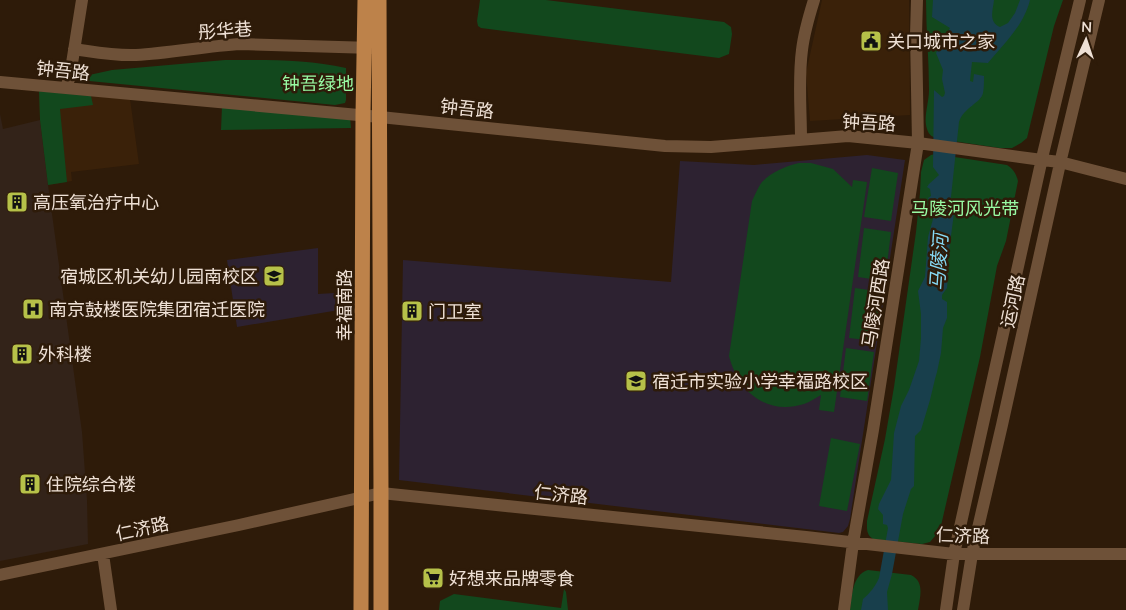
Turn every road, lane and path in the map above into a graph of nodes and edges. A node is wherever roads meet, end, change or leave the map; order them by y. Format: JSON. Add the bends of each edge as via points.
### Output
{"nodes":[{"id":1,"x":82,"y":0,"type":"edge"},
{"id":2,"x":365,"y":0,"type":"edge"},
{"id":3,"x":379,"y":0,"type":"edge"},
{"id":4,"x":814,"y":0,"type":"edge"},
{"id":5,"x":917,"y":0,"type":"edge"},
{"id":6,"x":1080,"y":0,"type":"edge"},
{"id":7,"x":1099,"y":0,"type":"edge"},
{"id":8,"x":372,"y":48,"type":"junction"},
{"id":9,"x":74,"y":49,"type":"junction"},
{"id":10,"x":0,"y":82,"type":"edge"},
{"id":11,"x":66,"y":88,"type":"junction"},
{"id":12,"x":363,"y":115,"type":"junction"},
{"id":13,"x":380,"y":116,"type":"junction"},
{"id":14,"x":801,"y":140,"type":"junction"},
{"id":15,"x":924,"y":143,"type":"junction"},
{"id":16,"x":1042,"y":160,"type":"junction"},
{"id":17,"x":1060,"y":162,"type":"junction"},
{"id":18,"x":1126,"y":179,"type":"edge"},
{"id":19,"x":382,"y":493,"type":"junction"},
{"id":20,"x":362,"y":497,"type":"junction"},
{"id":21,"x":853,"y":543,"type":"junction"},
{"id":22,"x":103,"y":554,"type":"junction"},
{"id":23,"x":954,"y":554,"type":"junction"},
{"id":24,"x":972,"y":554,"type":"junction"},
{"id":25,"x":1126,"y":554,"type":"edge"},
{"id":26,"x":0,"y":575,"type":"edge"},
{"id":27,"x":111,"y":610,"type":"edge"},
{"id":28,"x":361,"y":610,"type":"edge"},
{"id":29,"x":381,"y":610,"type":"edge"},
{"id":30,"x":844,"y":610,"type":"edge"},
{"id":31,"x":946,"y":610,"type":"edge"},
{"id":32,"x":963,"y":610,"type":"edge"}],
"edges":[{"from":1,"to":9,"type":"street"},
{"from":2,"to":8,"type":"main road","name":"幸福南路"},
{"from":3,"to":8,"type":"main road","name":"幸福南路"},
{"from":4,"to":14,"type":"street","via":[[802,50]]},
{"from":5,"to":15,"type":"street","name":"马陵河西路","via":[[916,35]]},
{"from":6,"to":16,"type":"street","name":"运河路"},
{"from":7,"to":17,"type":"street","name":"运河路"},
{"from":8,"to":9,"type":"street","name":"彤华巷","via":[[241,44],[128,55]]},
{"from":8,"to":12,"type":"main road","name":"幸福南路"},
{"from":8,"to":13,"type":"main road","name":"幸福南路"},
{"from":9,"to":11,"type":"street"},
{"from":10,"to":11,"type":"street","name":"钟吾路"},
{"from":11,"to":12,"type":"street","name":"钟吾路"},
{"from":12,"to":13,"type":"street","name":"钟吾路"},
{"from":12,"to":20,"type":"main road","name":"幸福南路"},
{"from":13,"to":14,"type":"street","name":"钟吾路","via":[[665,146],[711,147]]},
{"from":13,"to":19,"type":"main road","name":"幸福南路"},
{"from":14,"to":15,"type":"street","name":"钟吾路","via":[[848,136]]},
{"from":15,"to":16,"type":"street","name":"钟吾路"},
{"from":15,"to":21,"type":"street","name":"马陵河西路"},
{"from":16,"to":17,"type":"street"},
{"from":16,"to":23,"type":"street","name":"运河路"},
{"from":17,"to":18,"type":"street"},
{"from":17,"to":24,"type":"street","name":"运河路"},
{"from":19,"to":20,"type":"street","name":"仁济路"},
{"from":19,"to":21,"type":"street","name":"仁济路"},
{"from":19,"to":29,"type":"main road","name":"幸福南路"},
{"from":20,"to":22,"type":"street","name":"仁济路"},
{"from":20,"to":28,"type":"main road","name":"幸福南路"},
{"from":21,"to":23,"type":"street","name":"仁济路"},
{"from":21,"to":30,"type":"street","name":"马陵河西路"},
{"from":22,"to":26,"type":"street","name":"仁济路"},
{"from":22,"to":27,"type":"street"},
{"from":23,"to":24,"type":"street","name":"仁济路"},
{"from":23,"to":31,"type":"street","name":"运河路"},
{"from":24,"to":25,"type":"street","name":"仁济路"},
{"from":24,"to":32,"type":"street","name":"运河路"}]}
